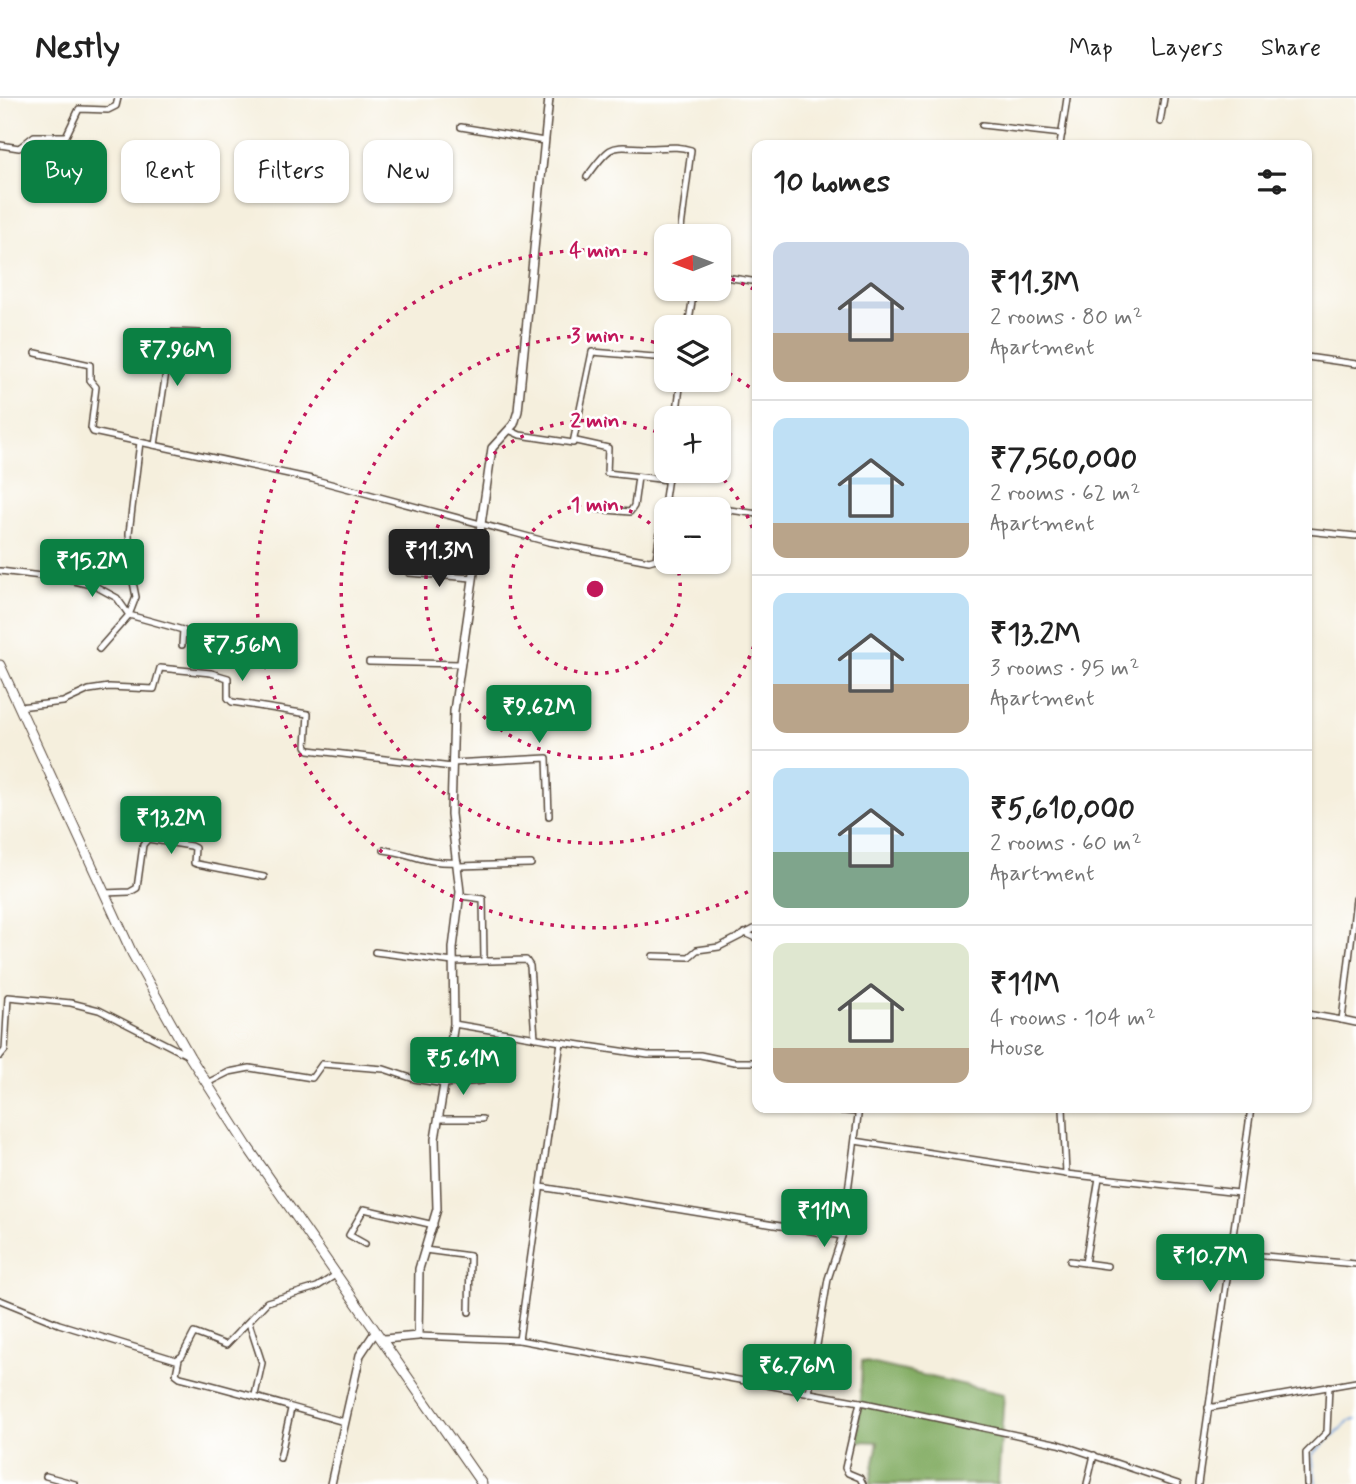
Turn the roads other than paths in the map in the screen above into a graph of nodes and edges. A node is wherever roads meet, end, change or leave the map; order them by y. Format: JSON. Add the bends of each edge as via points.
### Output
{"nodes":[{"id":1,"x":118,"y":98,"type":"edge"},
{"id":2,"x":549,"y":98,"type":"edge"},
{"id":3,"x":1067,"y":98,"type":"edge"},
{"id":4,"x":1164,"y":98,"type":"edge"},
{"id":5,"x":1160,"y":122,"type":"dead end"},
{"id":6,"x":982,"y":125,"type":"dead end"},
{"id":7,"x":461,"y":127,"type":"dead end"},
{"id":8,"x":1062,"y":134,"type":"junction"},
{"id":9,"x":1061,"y":140,"type":"edge"},
{"id":10,"x":544,"y":141,"type":"junction"},
{"id":11,"x":0,"y":145,"type":"edge"},
{"id":12,"x":587,"y":177,"type":"dead end"},
{"id":13,"x":682,"y":224,"type":"edge"},
{"id":14,"x":732,"y":278,"type":"edge"},
{"id":15,"x":752,"y":281,"type":"edge"},
{"id":16,"x":199,"y":333,"type":"dead end"},
{"id":17,"x":36,"y":353,"type":"dead end"},
{"id":18,"x":654,"y":357,"type":"edge"},
{"id":19,"x":1312,"y":358,"type":"edge"},
{"id":20,"x":1356,"y":364,"type":"edge"},
{"id":21,"x":509,"y":430,"type":"junction"},
{"id":22,"x":576,"y":441,"type":"junction"},
{"id":23,"x":139,"y":442,"type":"junction"},
{"id":24,"x":155,"y":445,"type":"junction"},
{"id":25,"x":638,"y":477,"type":"junction"},
{"id":26,"x":654,"y":479,"type":"edge"},
{"id":27,"x":594,"y":509,"type":"dead end"},
{"id":28,"x":731,"y":510,"type":"edge"},
{"id":29,"x":752,"y":513,"type":"edge"},
{"id":30,"x":479,"y":524,"type":"junction"},
{"id":31,"x":1312,"y":531,"type":"edge"},
{"id":32,"x":1356,"y":536,"type":"edge"},
{"id":33,"x":654,"y":560,"type":"edge"},
{"id":34,"x":0,"y":571,"type":"edge"},
{"id":35,"x":409,"y":573,"type":"dead end"},
{"id":36,"x":472,"y":578,"type":"junction"},
{"id":37,"x":129,"y":615,"type":"junction"},
{"id":38,"x":182,"y":645,"type":"dead end"},
{"id":39,"x":99,"y":649,"type":"dead end"},
{"id":40,"x":369,"y":662,"type":"dead end"},
{"id":41,"x":460,"y":664,"type":"junction"},
{"id":42,"x":0,"y":665,"type":"edge"},
{"id":43,"x":19,"y":707,"type":"junction"},
{"id":44,"x":452,"y":765,"type":"junction"},
{"id":45,"x":549,"y":816,"type":"dead end"},
{"id":46,"x":384,"y":850,"type":"dead end"},
{"id":47,"x":458,"y":864,"type":"junction"},
{"id":48,"x":531,"y":864,"type":"dead end"},
{"id":49,"x":264,"y":877,"type":"dead end"},
{"id":50,"x":104,"y":893,"type":"junction"},
{"id":51,"x":460,"y":896,"type":"junction"},
{"id":52,"x":1356,"y":899,"type":"edge"},
{"id":53,"x":752,"y":930,"type":"edge"},
{"id":54,"x":745,"y":933,"type":"junction"},
{"id":55,"x":752,"y":936,"type":"edge"},
{"id":56,"x":375,"y":953,"type":"dead end"},
{"id":57,"x":653,"y":956,"type":"dead end"},
{"id":58,"x":484,"y":960,"type":"junction"},
{"id":59,"x":453,"y":962,"type":"junction"},
{"id":60,"x":1346,"y":984,"type":"junction"},
{"id":61,"x":1356,"y":985,"type":"edge"},
{"id":62,"x":0,"y":995,"type":"edge"},
{"id":63,"x":8,"y":997,"type":"junction"},
{"id":64,"x":1312,"y":1014,"type":"edge"},
{"id":65,"x":1342,"y":1020,"type":"junction"},
{"id":66,"x":1356,"y":1023,"type":"edge"},
{"id":67,"x":454,"y":1024,"type":"junction"},
{"id":68,"x":535,"y":1038,"type":"junction"},
{"id":69,"x":561,"y":1042,"type":"junction"},
{"id":70,"x":0,"y":1056,"type":"edge"},
{"id":71,"x":190,"y":1057,"type":"junction"},
{"id":72,"x":752,"y":1062,"type":"edge"},
{"id":73,"x":482,"y":1082,"type":"dead end"},
{"id":74,"x":207,"y":1083,"type":"junction"},
{"id":75,"x":444,"y":1084,"type":"junction"},
{"id":76,"x":859,"y":1113,"type":"edge"},
{"id":77,"x":1063,"y":1113,"type":"edge"},
{"id":78,"x":1250,"y":1113,"type":"edge"},
{"id":79,"x":438,"y":1119,"type":"junction"},
{"id":80,"x":482,"y":1119,"type":"dead end"},
{"id":81,"x":855,"y":1141,"type":"junction"},
{"id":82,"x":1066,"y":1174,"type":"junction"},
{"id":83,"x":1099,"y":1178,"type":"junction"},
{"id":84,"x":541,"y":1187,"type":"junction"},
{"id":85,"x":1239,"y":1193,"type":"junction"},
{"id":86,"x":434,"y":1224,"type":"junction"},
{"id":87,"x":842,"y":1236,"type":"junction"},
{"id":88,"x":365,"y":1244,"type":"dead end"},
{"id":89,"x":425,"y":1250,"type":"junction"},
{"id":90,"x":1229,"y":1253,"type":"junction"},
{"id":91,"x":1070,"y":1261,"type":"dead end"},
{"id":92,"x":1086,"y":1263,"type":"junction"},
{"id":93,"x":1356,"y":1264,"type":"edge"},
{"id":94,"x":1107,"y":1266,"type":"dead end"},
{"id":95,"x":337,"y":1274,"type":"junction"},
{"id":96,"x":0,"y":1300,"type":"edge"},
{"id":97,"x":468,"y":1312,"type":"dead end"},
{"id":98,"x":249,"y":1323,"type":"junction"},
{"id":99,"x":376,"y":1331,"type":"junction"},
{"id":100,"x":418,"y":1336,"type":"junction"},
{"id":101,"x":384,"y":1339,"type":"junction"},
{"id":102,"x":519,"y":1340,"type":"junction"},
{"id":103,"x":179,"y":1359,"type":"junction"},
{"id":104,"x":1356,"y":1382,"type":"edge"},
{"id":105,"x":1329,"y":1387,"type":"junction"},
{"id":106,"x":809,"y":1393,"type":"junction"},
{"id":107,"x":255,"y":1395,"type":"junction"},
{"id":108,"x":860,"y":1402,"type":"junction"},
{"id":109,"x":1208,"y":1408,"type":"junction"},
{"id":110,"x":291,"y":1409,"type":"junction"},
{"id":111,"x":345,"y":1422,"type":"junction"},
{"id":112,"x":1094,"y":1455,"type":"junction"},
{"id":113,"x":280,"y":1458,"type":"dead end"},
{"id":114,"x":46,"y":1476,"type":"dead end"},
{"id":115,"x":74,"y":1484,"type":"edge"},
{"id":116,"x":331,"y":1484,"type":"edge"},
{"id":117,"x":482,"y":1484,"type":"edge"},
{"id":118,"x":863,"y":1484,"type":"edge"},
{"id":119,"x":1087,"y":1484,"type":"edge"},
{"id":120,"x":1177,"y":1484,"type":"edge"},
{"id":121,"x":1198,"y":1484,"type":"edge"},
{"id":122,"x":1307,"y":1484,"type":"edge"}],
"edges":[{"from":1,"to":11,"type":"street","via":[[116,106],[108,110],[79,109],[66,136],[34,136],[19,148]]},
{"from":2,"to":10,"type":"street"},
{"from":3,"to":8,"type":"street"},
{"from":4,"to":5,"type":"street"},
{"from":6,"to":8,"type":"street"},
{"from":7,"to":10,"type":"street"},
{"from":8,"to":9,"type":"street"},
{"from":10,"to":21,"type":"street","via":[[518,411]]},
{"from":12,"to":13,"type":"street","via":[[600,158],[620,145],[691,150]]},
{"from":14,"to":15,"type":"street"},
{"from":16,"to":24,"type":"street","via":[[172,332]]},
{"from":17,"to":23,"type":"street","via":[[89,364],[90,380],[96,387],[92,430]]},
{"from":18,"to":22,"type":"street","via":[[592,352]]},
{"from":19,"to":20,"type":"street"},
{"from":21,"to":22,"type":"street"},
{"from":21,"to":30,"type":"street","via":[[492,448]]},
{"from":22,"to":25,"type":"street","via":[[608,448],[607,473]]},
{"from":23,"to":24,"type":"street"},
{"from":23,"to":37,"type":"street","via":[[129,533],[130,567],[137,592]]},
{"from":24,"to":30,"type":"street","via":[[312,479]]},
{"from":25,"to":26,"type":"street"},
{"from":25,"to":27,"type":"street","via":[[629,512]]},
{"from":28,"to":29,"type":"street"},
{"from":30,"to":33,"type":"street","via":[[569,547]]},
{"from":30,"to":36,"type":"street"},
{"from":31,"to":32,"type":"street"},
{"from":34,"to":37,"type":"street","via":[[94,586],[117,598]]},
{"from":35,"to":36,"type":"street"},
{"from":36,"to":41,"type":"street"},
{"from":37,"to":38,"type":"street","via":[[183,630]]},
{"from":37,"to":39,"type":"street"},
{"from":40,"to":41,"type":"street"},
{"from":41,"to":44,"type":"street"},
{"from":42,"to":43,"type":"main road"},
{"from":43,"to":44,"type":"street","via":[[55,704],[109,687],[154,689],[160,668],[211,673],[228,678],[232,702],[308,714],[309,750]]},
{"from":43,"to":50,"type":"main road"},
{"from":44,"to":45,"type":"street","via":[[547,758]]},
{"from":44,"to":47,"type":"street","via":[[451,823]]},
{"from":46,"to":47,"type":"street","via":[[426,863]]},
{"from":47,"to":48,"type":"street"},
{"from":47,"to":51,"type":"street"},
{"from":49,"to":50,"type":"street","via":[[197,864],[195,848],[148,839],[136,888]]},
{"from":50,"to":71,"type":"main road"},
{"from":51,"to":58,"type":"street","via":[[484,899]]},
{"from":51,"to":59,"type":"street"},
{"from":52,"to":60,"type":"street"},
{"from":53,"to":54,"type":"street"},
{"from":54,"to":55,"type":"street"},
{"from":54,"to":57,"type":"street","via":[[684,959]]},
{"from":56,"to":59,"type":"street"},
{"from":58,"to":59,"type":"street"},
{"from":58,"to":68,"type":"street","via":[[528,962]]},
{"from":59,"to":67,"type":"street"},
{"from":60,"to":61,"type":"street"},
{"from":60,"to":65,"type":"street"},
{"from":62,"to":63,"type":"street"},
{"from":63,"to":70,"type":"street","via":[[5,1050]]},
{"from":63,"to":71,"type":"street","via":[[99,1010]]},
{"from":64,"to":65,"type":"street"},
{"from":65,"to":66,"type":"street"},
{"from":67,"to":68,"type":"street"},
{"from":67,"to":75,"type":"street"},
{"from":68,"to":69,"type":"street"},
{"from":69,"to":72,"type":"street","via":[[648,1055]]},
{"from":69,"to":84,"type":"street"},
{"from":71,"to":74,"type":"main road"},
{"from":73,"to":75,"type":"street"},
{"from":74,"to":75,"type":"street","via":[[250,1068],[312,1077],[322,1064],[384,1069]]},
{"from":74,"to":95,"type":"main road"},
{"from":75,"to":79,"type":"street"},
{"from":76,"to":81,"type":"street"},
{"from":77,"to":82,"type":"street"},
{"from":78,"to":85,"type":"street"},
{"from":79,"to":80,"type":"street"},
{"from":79,"to":86,"type":"street"},
{"from":81,"to":82,"type":"street"},
{"from":81,"to":87,"type":"street"},
{"from":82,"to":83,"type":"street"},
{"from":83,"to":85,"type":"street"},
{"from":83,"to":92,"type":"street"},
{"from":84,"to":87,"type":"street"},
{"from":84,"to":102,"type":"street"},
{"from":85,"to":90,"type":"street"},
{"from":86,"to":88,"type":"street","via":[[364,1209],[349,1235]]},
{"from":86,"to":89,"type":"street"},
{"from":87,"to":106,"type":"street","via":[[828,1279]]},
{"from":89,"to":97,"type":"street","via":[[470,1256]]},
{"from":89,"to":100,"type":"street","via":[[418,1280]]},
{"from":90,"to":93,"type":"street"},
{"from":90,"to":109,"type":"street"},
{"from":91,"to":92,"type":"street"},
{"from":92,"to":94,"type":"street"},
{"from":95,"to":98,"type":"street","via":[[317,1287],[267,1302]]},
{"from":95,"to":99,"type":"main road"},
{"from":96,"to":103,"type":"street","via":[[59,1324]]},
{"from":98,"to":103,"type":"street","via":[[226,1345],[194,1334]]},
{"from":98,"to":107,"type":"street","via":[[262,1363]]},
{"from":99,"to":101,"type":"main road"},
{"from":99,"to":111,"type":"street","via":[[362,1350]]},
{"from":100,"to":101,"type":"street"},
{"from":100,"to":102,"type":"street"},
{"from":101,"to":117,"type":"main road"},
{"from":102,"to":106,"type":"street"},
{"from":103,"to":107,"type":"street","via":[[176,1374],[180,1377]]},
{"from":104,"to":105,"type":"street"},
{"from":105,"to":109,"type":"street"},
{"from":105,"to":122,"type":"street","via":[[1327,1432],[1306,1453]]},
{"from":106,"to":108,"type":"street"},
{"from":107,"to":110,"type":"street"},
{"from":108,"to":112,"type":"street"},
{"from":108,"to":118,"type":"street","via":[[845,1468]]},
{"from":109,"to":121,"type":"street"},
{"from":110,"to":111,"type":"street"},
{"from":110,"to":113,"type":"street"},
{"from":111,"to":116,"type":"street"},
{"from":112,"to":119,"type":"street"},
{"from":112,"to":120,"type":"street"},
{"from":114,"to":115,"type":"street"}]}
